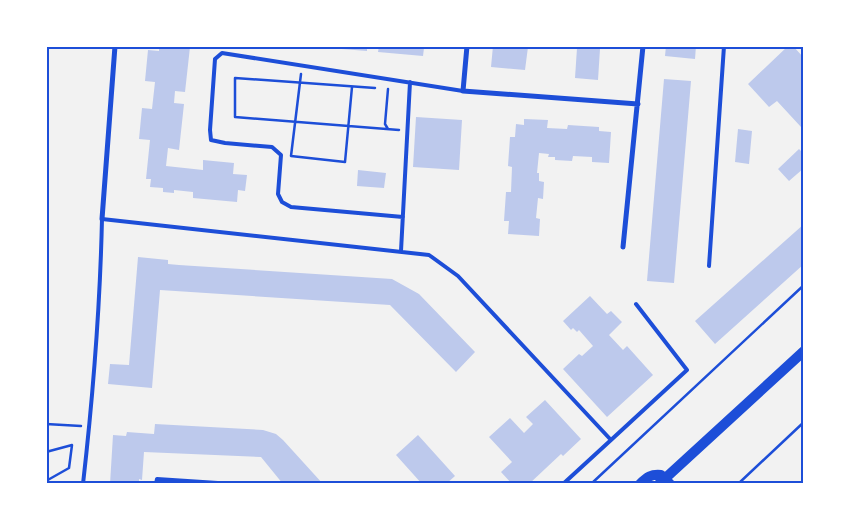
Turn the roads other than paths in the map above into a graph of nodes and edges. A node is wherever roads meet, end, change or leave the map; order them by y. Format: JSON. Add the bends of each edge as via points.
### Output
{"nodes":[{"id":1,"x":115,"y":46,"type":"edge"},
{"id":2,"x":467,"y":46,"type":"edge"},
{"id":3,"x":643,"y":46,"type":"edge"},
{"id":4,"x":724,"y":46,"type":"edge"},
{"id":5,"x":410,"y":82,"type":"junction"},
{"id":6,"x":463,"y":91,"type":"junction"},
{"id":7,"x":638,"y":104,"type":"junction"},
{"id":8,"x":403,"y":217,"type":"junction"},
{"id":9,"x":102,"y":219,"type":"junction"},
{"id":10,"x":623,"y":247,"type":"dead end"},
{"id":11,"x":401,"y":251,"type":"junction"},
{"id":12,"x":709,"y":266,"type":"dead end"},
{"id":13,"x":636,"y":304,"type":"dead end"},
{"id":14,"x":804,"y":351,"type":"edge"},
{"id":15,"x":611,"y":440,"type":"junction"},
{"id":16,"x":664,"y":482,"type":"edge"},
{"id":17,"x":83,"y":484,"type":"edge"},
{"id":18,"x":156,"y":484,"type":"edge"},
{"id":19,"x":233,"y":484,"type":"edge"},
{"id":20,"x":563,"y":484,"type":"edge"},
{"id":21,"x":640,"y":484,"type":"edge"}],
"edges":[{"from":1,"to":9,"type":"street"},
{"from":2,"to":6,"type":"street"},
{"from":3,"to":7,"type":"street"},
{"from":4,"to":12,"type":"lane"},
{"from":5,"to":6,"type":"lane"},
{"from":5,"to":8,"type":"lane"},
{"from":5,"to":8,"type":"lane","via":[[222,53],[215,59],[210,130],[211,140],[272,147],[278,152],[281,155],[278,194],[282,202],[291,207]]},
{"from":6,"to":7,"type":"street"},
{"from":7,"to":10,"type":"street"},
{"from":8,"to":11,"type":"lane"},
{"from":9,"to":11,"type":"lane"},
{"from":9,"to":17,"type":"lane","via":[[90,427]]},
{"from":11,"to":15,"type":"lane","via":[[429,255],[458,276]]},
{"from":13,"to":15,"type":"lane","via":[[687,370]]},
{"from":14,"to":16,"type":"main road"},
{"from":15,"to":20,"type":"lane"},
{"from":16,"to":21,"type":"main road","via":[[661,475],[652,474]]},
{"from":18,"to":19,"type":"lane","via":[[156,479]]}]}
